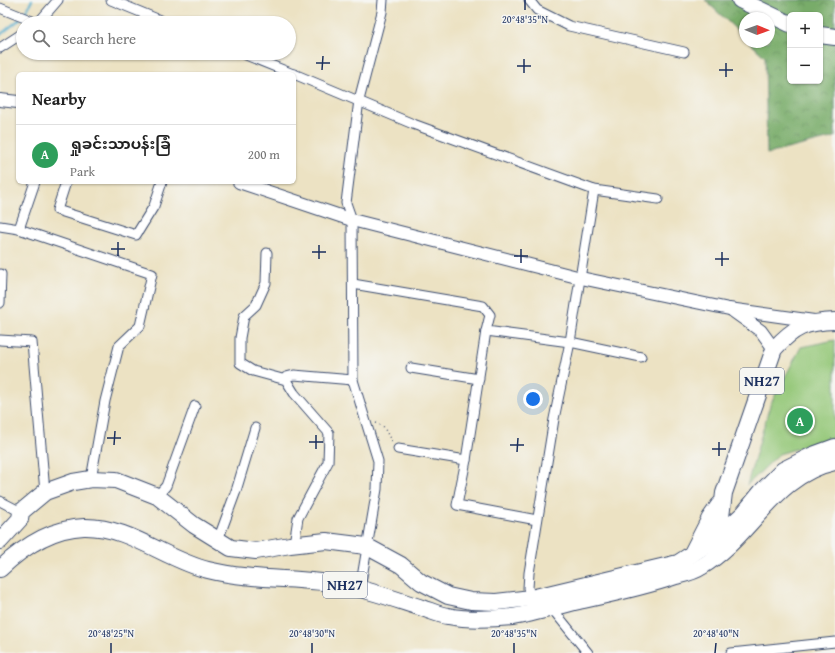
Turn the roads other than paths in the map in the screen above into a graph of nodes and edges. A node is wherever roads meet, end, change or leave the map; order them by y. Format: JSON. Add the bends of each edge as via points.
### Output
{"nodes":[{"id":1,"x":58,"y":0,"type":"edge"},
{"id":2,"x":111,"y":0,"type":"edge"},
{"id":3,"x":383,"y":0,"type":"edge"},
{"id":4,"x":529,"y":0,"type":"edge"},
{"id":5,"x":740,"y":0,"type":"edge"},
{"id":6,"x":0,"y":8,"type":"edge"},
{"id":7,"x":19,"y":16,"type":"edge"},
{"id":8,"x":41,"y":16,"type":"edge"},
{"id":9,"x":150,"y":16,"type":"edge"},
{"id":10,"x":787,"y":23,"type":"edge"},
{"id":11,"x":823,"y":35,"type":"edge"},
{"id":12,"x":835,"y":37,"type":"edge"},
{"id":13,"x":16,"y":38,"type":"edge"},
{"id":14,"x":0,"y":48,"type":"edge"},
{"id":15,"x":684,"y":52,"type":"dead end"},
{"id":16,"x":259,"y":60,"type":"edge"},
{"id":17,"x":289,"y":72,"type":"edge"},
{"id":18,"x":296,"y":75,"type":"edge"},
{"id":19,"x":0,"y":100,"type":"edge"},
{"id":20,"x":359,"y":100,"type":"junction"},
{"id":21,"x":16,"y":102,"type":"edge"},
{"id":22,"x":34,"y":184,"type":"edge"},
{"id":23,"x":65,"y":184,"type":"edge"},
{"id":24,"x":161,"y":184,"type":"edge"},
{"id":25,"x":245,"y":184,"type":"edge"},
{"id":26,"x":594,"y":190,"type":"junction"},
{"id":27,"x":658,"y":199,"type":"dead end"},
{"id":28,"x":352,"y":220,"type":"junction"},
{"id":29,"x":0,"y":226,"type":"edge"},
{"id":30,"x":19,"y":230,"type":"junction"},
{"id":31,"x":267,"y":254,"type":"dead end"},
{"id":32,"x":1,"y":274,"type":"dead end"},
{"id":33,"x":581,"y":278,"type":"junction"},
{"id":34,"x":353,"y":284,"type":"junction"},
{"id":35,"x":0,"y":303,"type":"edge"},
{"id":36,"x":729,"y":309,"type":"junction"},
{"id":37,"x":814,"y":321,"type":"junction"},
{"id":38,"x":835,"y":321,"type":"edge"},
{"id":39,"x":486,"y":331,"type":"junction"},
{"id":40,"x":0,"y":340,"type":"edge"},
{"id":41,"x":570,"y":342,"type":"junction"},
{"id":42,"x":774,"y":349,"type":"junction"},
{"id":43,"x":640,"y":357,"type":"dead end"},
{"id":44,"x":411,"y":368,"type":"dead end"},
{"id":45,"x":286,"y":377,"type":"dead end"},
{"id":46,"x":479,"y":379,"type":"junction"},
{"id":47,"x":353,"y":380,"type":"junction"},
{"id":48,"x":195,"y":406,"type":"dead end"},
{"id":49,"x":255,"y":428,"type":"dead end"},
{"id":50,"x":835,"y":447,"type":"edge"},
{"id":51,"x":398,"y":449,"type":"road end"},
{"id":52,"x":466,"y":460,"type":"junction"},
{"id":53,"x":835,"y":462,"type":"edge"},
{"id":54,"x":91,"y":479,"type":"junction"},
{"id":55,"x":45,"y":492,"type":"junction"},
{"id":56,"x":157,"y":496,"type":"junction"},
{"id":57,"x":0,"y":501,"type":"edge"},
{"id":58,"x":725,"y":502,"type":"junction"},
{"id":59,"x":21,"y":512,"type":"junction"},
{"id":60,"x":744,"y":513,"type":"junction"},
{"id":61,"x":537,"y":520,"type":"junction"},
{"id":62,"x":218,"y":540,"type":"junction"},
{"id":63,"x":0,"y":541,"type":"edge"},
{"id":64,"x":723,"y":542,"type":"junction"},
{"id":65,"x":294,"y":544,"type":"junction"},
{"id":66,"x":366,"y":546,"type":"junction"},
{"id":67,"x":691,"y":556,"type":"junction"},
{"id":68,"x":0,"y":569,"type":"edge"},
{"id":69,"x":360,"y":589,"type":"junction"},
{"id":70,"x":531,"y":598,"type":"junction"},
{"id":71,"x":552,"y":607,"type":"junction"},
{"id":72,"x":835,"y":642,"type":"edge"},
{"id":73,"x":588,"y":653,"type":"edge"},
{"id":74,"x":731,"y":653,"type":"edge"}],
"edges":[{"from":1,"to":8,"type":"street"},
{"from":2,"to":9,"type":"street"},
{"from":3,"to":20,"type":"street"},
{"from":4,"to":15,"type":"street","via":[[537,10],[569,26]]},
{"from":5,"to":10,"type":"highway"},
{"from":6,"to":7,"type":"street"},
{"from":11,"to":12,"type":"highway"},
{"from":13,"to":14,"type":"street"},
{"from":16,"to":17,"type":"street"},
{"from":18,"to":20,"type":"street"},
{"from":19,"to":21,"type":"street"},
{"from":20,"to":26,"type":"street","via":[[413,124]]},
{"from":20,"to":28,"type":"street","via":[[346,203]]},
{"from":22,"to":30,"type":"street"},
{"from":23,"to":24,"type":"street","via":[[57,210],[136,235],[154,206]]},
{"from":25,"to":28,"type":"street"},
{"from":26,"to":27,"type":"street"},
{"from":26,"to":33,"type":"street"},
{"from":28,"to":33,"type":"street"},
{"from":28,"to":34,"type":"street"},
{"from":29,"to":30,"type":"street"},
{"from":30,"to":54,"type":"street","via":[[152,274],[140,326],[119,346],[105,401]]},
{"from":31,"to":65,"type":"street","via":[[266,283],[256,305],[244,316],[240,338],[240,363],[253,371],[286,380],[329,433],[328,462],[298,518]]},
{"from":32,"to":35,"type":"street"},
{"from":33,"to":36,"type":"street"},
{"from":33,"to":41,"type":"street"},
{"from":34,"to":39,"type":"street","via":[[483,306],[490,315]]},
{"from":34,"to":47,"type":"street"},
{"from":36,"to":37,"type":"street"},
{"from":36,"to":42,"type":"street","via":[[761,331]]},
{"from":37,"to":38,"type":"highway","number":"NH27"},
{"from":37,"to":42,"type":"highway","number":"NH27","via":[[798,327]]},
{"from":39,"to":41,"type":"street"},
{"from":39,"to":46,"type":"street"},
{"from":40,"to":55,"type":"street","via":[[32,342]]},
{"from":41,"to":43,"type":"street"},
{"from":41,"to":61,"type":"street"},
{"from":42,"to":58,"type":"highway","number":"NH27","via":[[727,481]]},
{"from":44,"to":46,"type":"street"},
{"from":45,"to":47,"type":"street","via":[[294,375]]},
{"from":46,"to":52,"type":"street"},
{"from":47,"to":66,"type":"street","via":[[378,461],[377,489]]},
{"from":48,"to":56,"type":"street","via":[[166,486]]},
{"from":49,"to":62,"type":"street"},
{"from":50,"to":60,"type":"highway","number":"NH27","via":[[783,470]]},
{"from":51,"to":52,"type":"street"},
{"from":52,"to":61,"type":"street","via":[[457,505]]},
{"from":53,"to":64,"type":"highway","number":"NH27","via":[[818,466],[789,484]]},
{"from":54,"to":55,"type":"highway","number":"NH27","via":[[73,482]]},
{"from":54,"to":56,"type":"highway","number":"NH27","via":[[116,480]]},
{"from":55,"to":59,"type":"highway","number":"NH27"},
{"from":56,"to":62,"type":"highway","number":"NH27"},
{"from":57,"to":59,"type":"street"},
{"from":58,"to":60,"type":"highway"},
{"from":58,"to":64,"type":"highway","number":"NH27"},
{"from":58,"to":67,"type":"highway","via":[[710,518]]},
{"from":59,"to":63,"type":"highway","number":"NH27","via":[[20,519]]},
{"from":60,"to":64,"type":"highway","number":"NH27"},
{"from":61,"to":70,"type":"street","via":[[529,573],[528,588]]},
{"from":62,"to":65,"type":"highway","number":"NH27","via":[[231,548],[256,551]]},
{"from":64,"to":67,"type":"highway","number":"NH27"},
{"from":64,"to":71,"type":"highway","number":"NH27","via":[[700,568],[648,586]]},
{"from":65,"to":66,"type":"highway","number":"NH27","via":[[326,541]]},
{"from":66,"to":69,"type":"street"},
{"from":66,"to":70,"type":"highway","number":"NH27","via":[[400,565],[421,582],[448,596],[496,602]]},
{"from":67,"to":70,"type":"highway","number":"NH27","via":[[678,563],[645,572]]},
{"from":68,"to":69,"type":"highway","number":"NH27","via":[[43,538],[82,527],[123,534],[206,570],[314,580]]},
{"from":69,"to":71,"type":"highway","number":"NH27","via":[[447,616],[512,617]]},
{"from":70,"to":71,"type":"street"},
{"from":71,"to":73,"type":"street"},
{"from":72,"to":74,"type":"street"}]}
